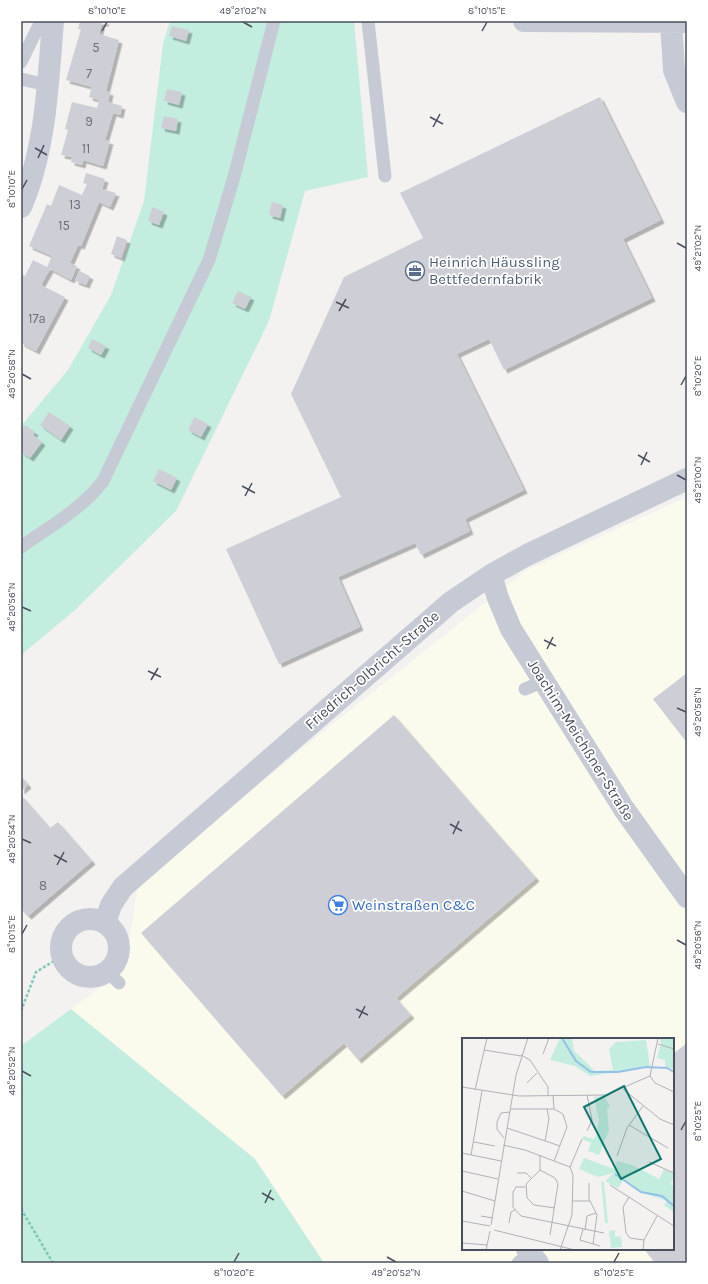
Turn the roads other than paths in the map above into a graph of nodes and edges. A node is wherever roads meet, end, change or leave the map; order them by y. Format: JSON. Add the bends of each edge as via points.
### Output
{"nodes":[{"id":1,"x":41,"y":21,"type":"edge"},
{"id":2,"x":53,"y":21,"type":"edge"},
{"id":3,"x":274,"y":21,"type":"edge"},
{"id":4,"x":368,"y":21,"type":"edge"},
{"id":5,"x":524,"y":21,"type":"edge"},
{"id":6,"x":676,"y":22,"type":"edge"},
{"id":7,"x":21,"y":62,"type":"edge"},
{"id":8,"x":21,"y":79,"type":"edge"},
{"id":9,"x":47,"y":85,"type":"junction"},
{"id":10,"x":687,"y":102,"type":"edge"},
{"id":11,"x":385,"y":176,"type":"dead end"},
{"id":12,"x":21,"y":207,"type":"edge"},
{"id":13,"x":687,"y":479,"type":"edge"},
{"id":14,"x":21,"y":547,"type":"edge"},
{"id":15,"x":491,"y":575,"type":"junction"},
{"id":16,"x":687,"y":897,"type":"edge"},
{"id":17,"x":105,"y":923,"type":"junction"}],
"edges":[{"from":1,"to":7,"type":"lane"},
{"from":2,"to":9,"type":"street"},
{"from":3,"to":14,"type":"lane","via":[[234,177],[209,260],[106,474],[94,493]]},
{"from":4,"to":11,"type":"lane"},
{"from":5,"to":6,"type":"street"},
{"from":6,"to":10,"type":"street","via":[[674,70]]},
{"from":8,"to":9,"type":"lane"},
{"from":9,"to":12,"type":"street","via":[[34,168]]},
{"from":13,"to":15,"type":"street","name":"Friedrich-Olbricht-Straße","via":[[527,555]]},
{"from":15,"to":16,"type":"street","name":"Joachim-Meichßner-Straße","via":[[534,685]]},
{"from":15,"to":17,"type":"street","name":"Friedrich-Olbricht-Straße","via":[[451,602],[123,887],[111,905]]},
{"from":17,"to":17,"type":"street","via":[[117,937],[119,947],[113,977],[81,976],[66,964],[62,956],[61,946],[64,937],[77,923],[86,920]]}]}
